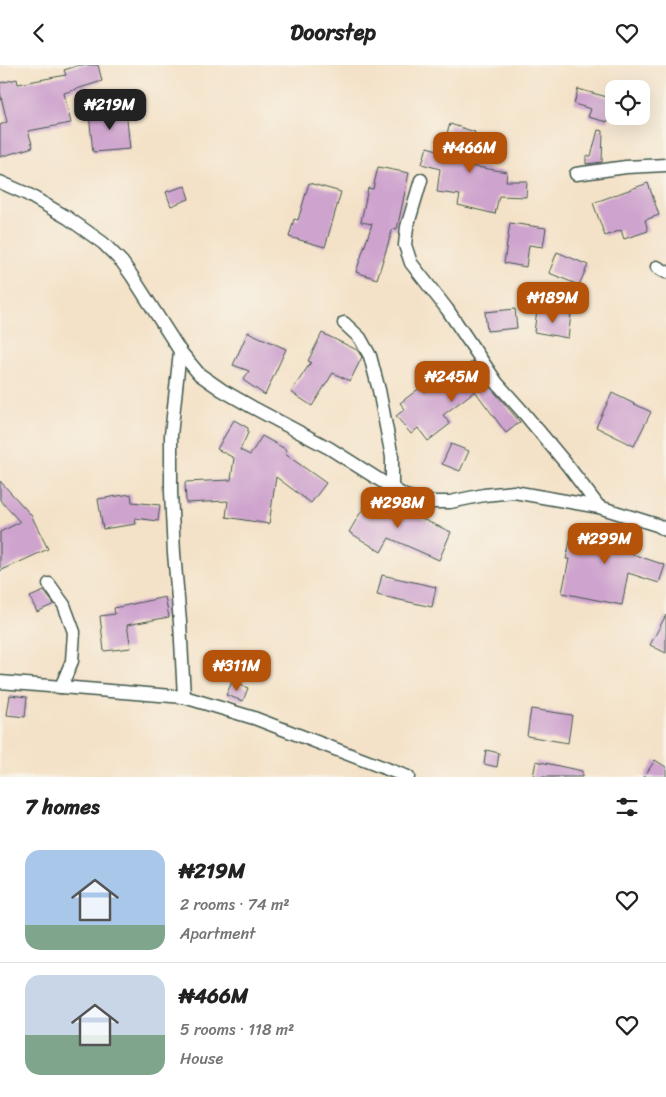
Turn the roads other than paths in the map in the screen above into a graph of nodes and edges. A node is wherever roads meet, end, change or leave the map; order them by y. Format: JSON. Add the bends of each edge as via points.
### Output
{"nodes":[{"id":1,"x":666,"y":165,"type":"edge"},
{"id":2,"x":576,"y":174,"type":"dead end"},
{"id":3,"x":421,"y":180,"type":"dead end"},
{"id":4,"x":0,"y":182,"type":"edge"},
{"id":5,"x":344,"y":323,"type":"dead end"},
{"id":6,"x":180,"y":351,"type":"junction"},
{"id":7,"x":392,"y":487,"type":"junction"},
{"id":8,"x":599,"y":507,"type":"junction"},
{"id":9,"x":663,"y":524,"type":"edge"},
{"id":10,"x":49,"y":584,"type":"dead end"},
{"id":11,"x":0,"y":682,"type":"edge"},
{"id":12,"x":61,"y":687,"type":"junction"},
{"id":13,"x":184,"y":697,"type":"junction"},
{"id":14,"x":408,"y":777,"type":"edge"}],
"edges":[{"from":1,"to":2,"type":"street"},
{"from":3,"to":8,"type":"street","via":[[407,227],[405,245],[411,263],[447,309],[496,383],[568,465]]},
{"from":4,"to":6,"type":"street","via":[[68,218],[103,243],[132,276]]},
{"from":5,"to":7,"type":"street","via":[[360,338],[370,355],[392,457]]},
{"from":6,"to":7,"type":"street","via":[[199,374],[222,390]]},
{"from":6,"to":13,"type":"street","via":[[171,435],[171,473]]},
{"from":7,"to":8,"type":"street","via":[[405,496],[428,502],[450,502],[514,492]]},
{"from":8,"to":9,"type":"street"},
{"from":10,"to":12,"type":"street","via":[[64,605],[74,632],[72,661]]},
{"from":11,"to":12,"type":"street"},
{"from":12,"to":13,"type":"street"},
{"from":13,"to":14,"type":"street","via":[[254,718]]}]}
